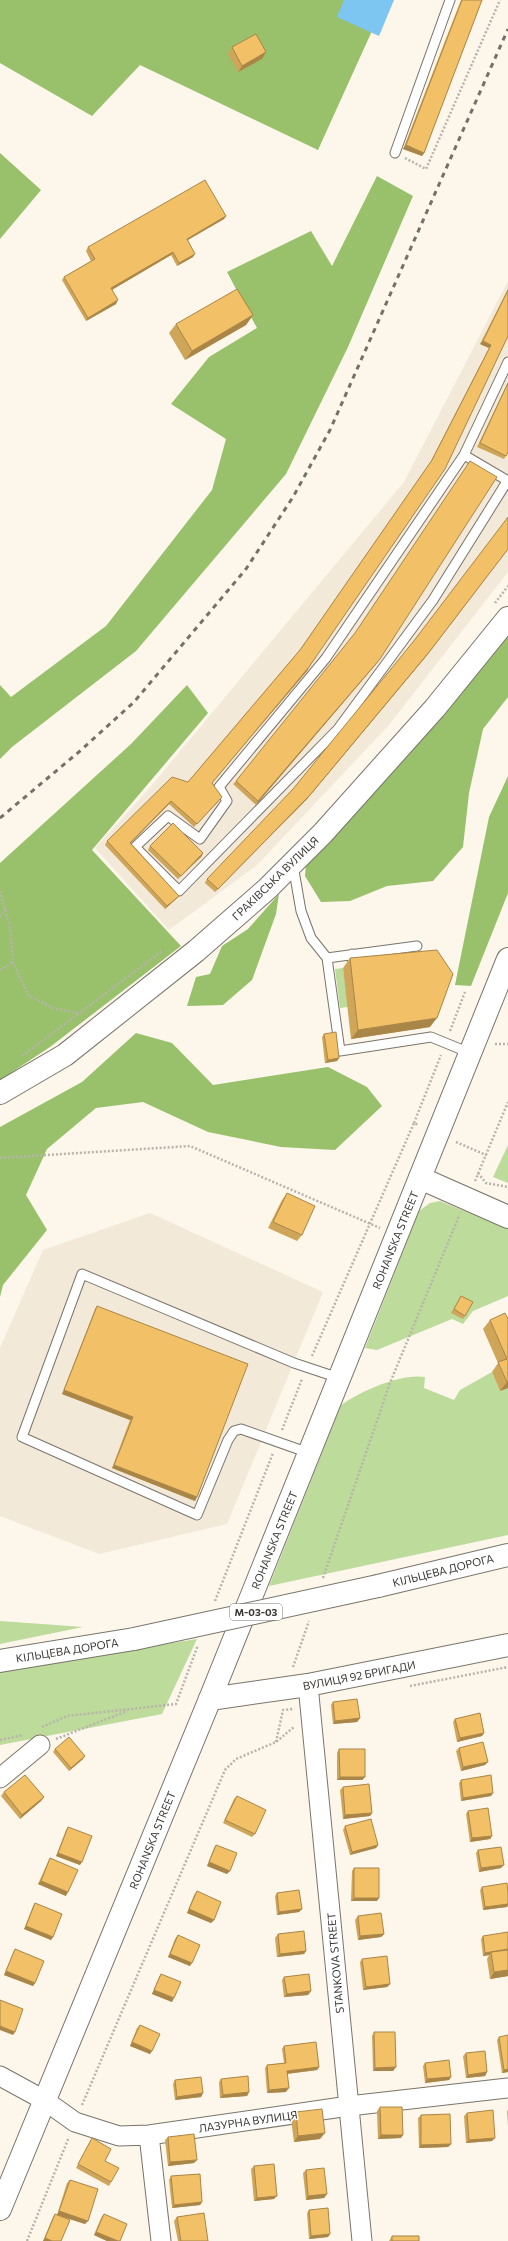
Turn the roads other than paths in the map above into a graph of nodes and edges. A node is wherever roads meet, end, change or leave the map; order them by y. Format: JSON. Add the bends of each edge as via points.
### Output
{"nodes":[{"id":1,"x":450,"y":0,"type":"edge"},
{"id":2,"x":395,"y":153,"type":"road end"},
{"id":3,"x":508,"y":362,"type":"edge"},
{"id":4,"x":464,"y":455,"type":"junction"},
{"id":5,"x":508,"y":481,"type":"edge"},
{"id":6,"x":501,"y":611,"type":"edge"},
{"id":7,"x":293,"y":864,"type":"junction"},
{"id":8,"x":418,"y":946,"type":"dead end"},
{"id":9,"x":380,"y":951,"type":"junction"},
{"id":10,"x":366,"y":953,"type":"junction"},
{"id":11,"x":352,"y":954,"type":"junction"},
{"id":12,"x":327,"y":958,"type":"junction"},
{"id":13,"x":508,"y":959,"type":"edge"},
{"id":14,"x":369,"y":973,"type":"edge"},
{"id":15,"x":355,"y":975,"type":"edge"},
{"id":16,"x":384,"y":980,"type":"edge"},
{"id":17,"x":392,"y":1033,"type":"edge"},
{"id":18,"x":378,"y":1035,"type":"edge"},
{"id":19,"x":364,"y":1037,"type":"edge"},
{"id":20,"x":394,"y":1043,"type":"junction"},
{"id":21,"x":379,"y":1046,"type":"junction"},
{"id":22,"x":366,"y":1048,"type":"junction"},
{"id":23,"x":470,"y":1053,"type":"junction"},
{"id":24,"x":0,"y":1093,"type":"edge"},
{"id":25,"x":420,"y":1178,"type":"junction"},
{"id":26,"x":508,"y":1217,"type":"edge"},
{"id":27,"x":339,"y":1378,"type":"junction"},
{"id":28,"x":309,"y":1453,"type":"junction"},
{"id":29,"x":508,"y":1555,"type":"edge"},
{"id":30,"x":508,"y":1645,"type":"edge"},
{"id":31,"x":0,"y":1661,"type":"edge"},
{"id":32,"x":303,"y":1688,"type":"junction"},
{"id":33,"x":210,"y":1700,"type":"junction"},
{"id":34,"x":35,"y":1736,"type":"road end"},
{"id":35,"x":0,"y":1778,"type":"edge"},
{"id":36,"x":0,"y":2076,"type":"edge"},
{"id":37,"x":508,"y":2088,"type":"edge"},
{"id":38,"x":44,"y":2100,"type":"junction"},
{"id":39,"x":349,"y":2106,"type":"junction"},
{"id":40,"x":149,"y":2135,"type":"junction"},
{"id":41,"x":0,"y":2208,"type":"edge"},
{"id":42,"x":161,"y":2241,"type":"edge"},
{"id":43,"x":362,"y":2241,"type":"edge"}],
"edges":[{"from":1,"to":2,"type":"lane"},
{"from":3,"to":4,"type":"lane"},
{"from":4,"to":5,"type":"lane"},
{"from":4,"to":5,"type":"lane","via":[[326,658],[219,787],[227,801],[200,839],[168,816],[135,847],[179,891],[338,729],[433,600]]},
{"from":6,"to":7,"type":"main road","name":"ГРАКІВСЬКА ВУЛИЦЯ","via":[[435,708]]},
{"from":7,"to":12,"type":"lane","via":[[301,911],[311,938]]},
{"from":7,"to":24,"type":"main road","name":"ГРАКІВСЬКА ВУЛИЦЯ","via":[[196,951],[65,1055]]},
{"from":8,"to":9,"type":"lane"},
{"from":9,"to":10,"type":"lane"},
{"from":9,"to":16,"type":"lane"},
{"from":10,"to":11,"type":"lane"},
{"from":10,"to":14,"type":"lane"},
{"from":11,"to":12,"type":"lane"},
{"from":11,"to":15,"type":"lane"},
{"from":12,"to":22,"type":"lane","via":[[340,1051]]},
{"from":13,"to":23,"type":"main road","name":"ROHANSKA STREET"},
{"from":17,"to":20,"type":"lane"},
{"from":18,"to":21,"type":"lane"},
{"from":19,"to":22,"type":"lane"},
{"from":20,"to":21,"type":"lane"},
{"from":20,"to":23,"type":"lane","via":[[431,1037]]},
{"from":21,"to":22,"type":"lane"},
{"from":23,"to":25,"type":"main road","name":"ROHANSKA STREET"},
{"from":25,"to":26,"type":"main road"},
{"from":25,"to":27,"type":"main road","name":"ROHANSKA STREET"},
{"from":27,"to":28,"type":"main road","name":"ROHANSKA STREET"},
{"from":27,"to":28,"type":"lane","via":[[82,1274],[22,1438],[197,1515],[234,1431],[242,1428]]},
{"from":28,"to":33,"type":"main road","name":"ROHANSKA STREET"},
{"from":29,"to":31,"type":"main road","name":"КІЛЬЦЕВА ДОРОГА","number":"М-03-03","bridge":true,"via":[[134,1639]]},
{"from":30,"to":32,"type":"main road","name":"ВУЛИЦЯ 92 БРИГАДИ"},
{"from":32,"to":33,"type":"main road","name":"ВУЛИЦЯ 92 БРИГАДИ"},
{"from":32,"to":39,"type":"street","name":"STANKOVA STREET"},
{"from":33,"to":38,"type":"main road","name":"ROHANSKA STREET"},
{"from":34,"to":35,"type":"street"},
{"from":36,"to":38,"type":"street","name":"ЛАЗУРНА ВУЛИЦЯ"},
{"from":37,"to":39,"type":"street","name":"ЛАЗУРНА ВУЛИЦЯ"},
{"from":38,"to":40,"type":"street","name":"ЛАЗУРНА ВУЛИЦЯ","via":[[75,2122],[119,2136]]},
{"from":38,"to":41,"type":"main road","name":"ROHANSKA STREET"},
{"from":39,"to":40,"type":"street","name":"ЛАЗУРНА ВУЛИЦЯ"},
{"from":39,"to":43,"type":"street","name":"STANKOVA STREET"},
{"from":40,"to":42,"type":"street"}]}
